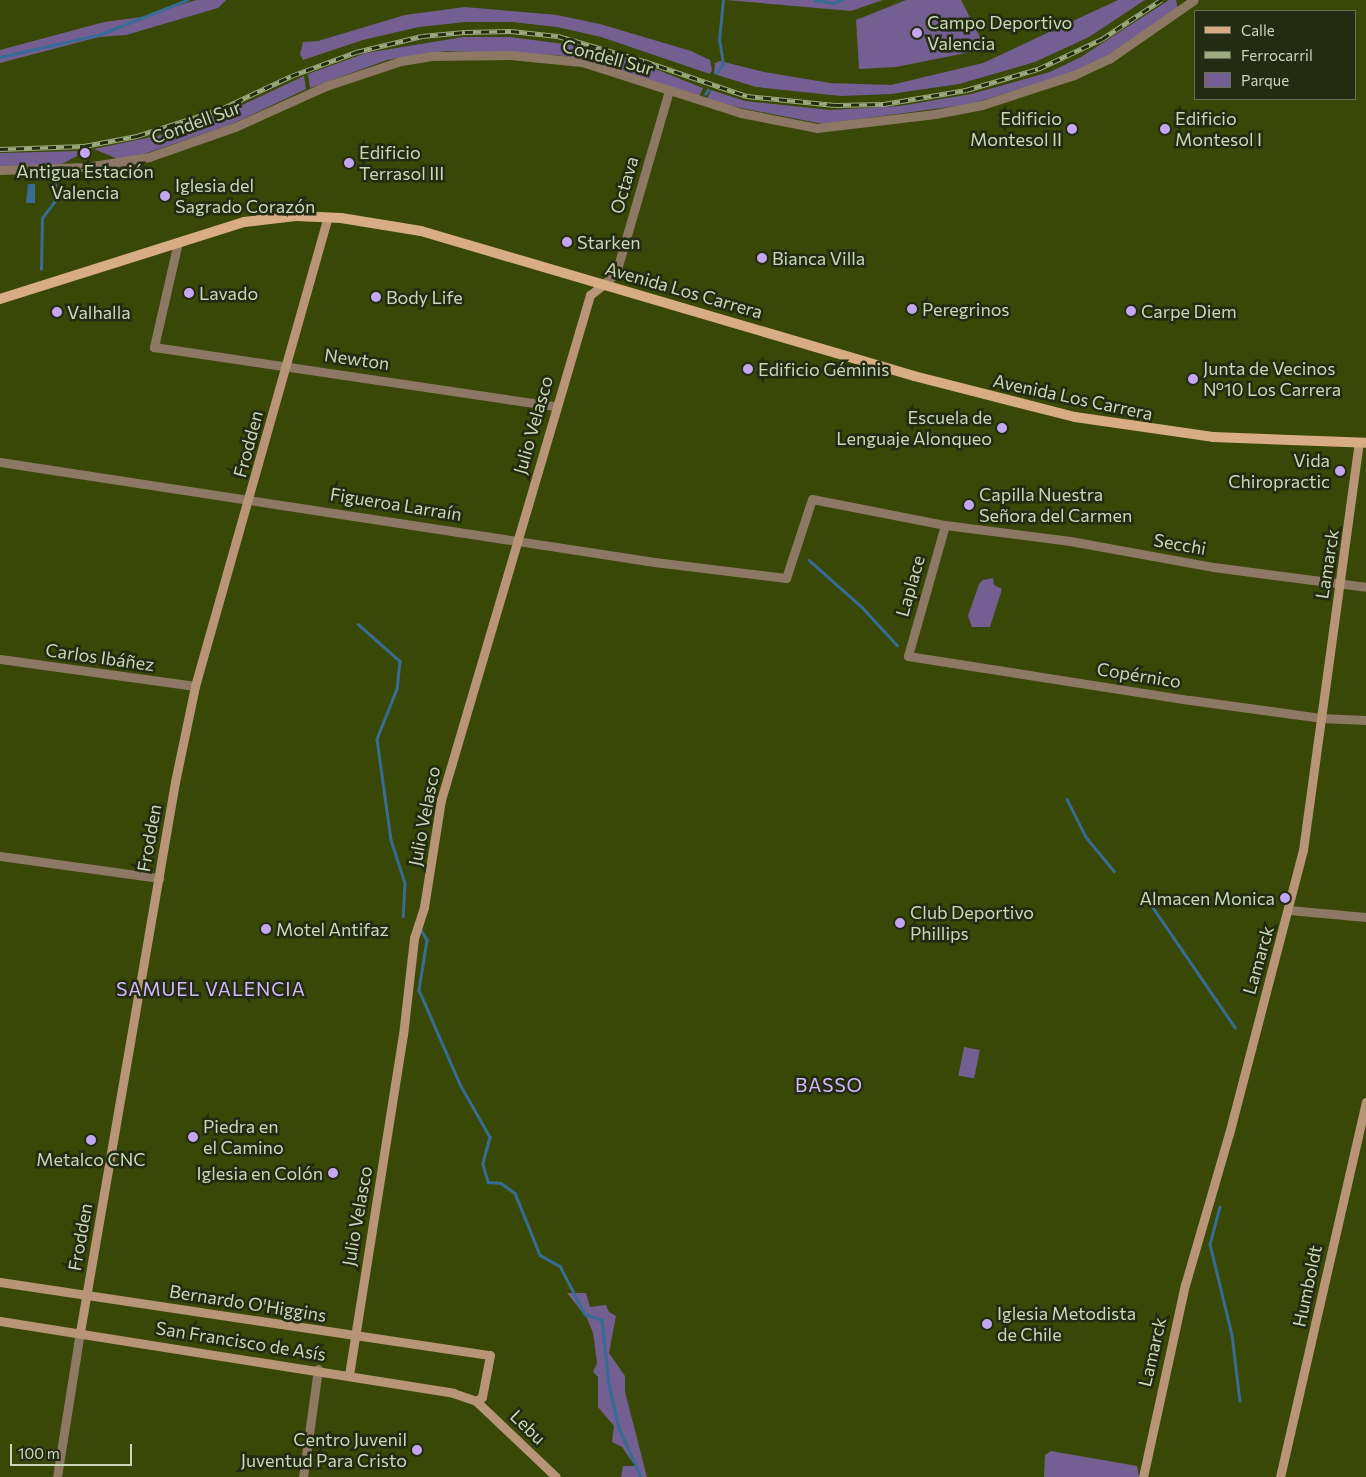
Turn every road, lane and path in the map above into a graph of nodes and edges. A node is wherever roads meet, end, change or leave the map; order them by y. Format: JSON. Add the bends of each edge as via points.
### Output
{"nodes":[{"id":1,"x":1194,"y":0,"type":"edge"},
{"id":2,"x":1182,"y":4,"type":"edge"},
{"id":3,"x":668,"y":91,"type":"junction"},
{"id":4,"x":0,"y":170,"type":"edge"},
{"id":5,"x":328,"y":217,"type":"junction"},
{"id":6,"x":178,"y":242,"type":"junction"},
{"id":7,"x":604,"y":284,"type":"junction"},
{"id":8,"x":0,"y":299,"type":"edge"},
{"id":9,"x":286,"y":366,"type":"junction"},
{"id":10,"x":555,"y":406,"type":"junction"},
{"id":11,"x":1363,"y":443,"type":"edge"},
{"id":12,"x":0,"y":462,"type":"edge"},
{"id":13,"x":250,"y":498,"type":"junction"},
{"id":14,"x":945,"y":526,"type":"junction"},
{"id":15,"x":517,"y":539,"type":"junction"},
{"id":16,"x":786,"y":578,"type":"joint"},
{"id":17,"x":1340,"y":584,"type":"junction"},
{"id":18,"x":1366,"y":587,"type":"edge"},
{"id":19,"x":908,"y":656,"type":"joint"},
{"id":20,"x":0,"y":659,"type":"edge"},
{"id":21,"x":195,"y":686,"type":"junction"},
{"id":22,"x":1322,"y":718,"type":"junction"},
{"id":23,"x":1366,"y":720,"type":"edge"},
{"id":24,"x":0,"y":856,"type":"edge"},
{"id":25,"x":159,"y":878,"type":"junction"},
{"id":26,"x":1289,"y":910,"type":"junction"},
{"id":27,"x":1366,"y":917,"type":"edge"},
{"id":28,"x":1366,"y":1102,"type":"edge"},
{"id":29,"x":0,"y":1282,"type":"edge"},
{"id":30,"x":86,"y":1293,"type":"junction"},
{"id":31,"x":0,"y":1321,"type":"edge"},
{"id":32,"x":80,"y":1332,"type":"junction"},
{"id":33,"x":355,"y":1336,"type":"junction"},
{"id":34,"x":318,"y":1369,"type":"junction"},
{"id":35,"x":349,"y":1375,"type":"junction"},
{"id":36,"x":476,"y":1401,"type":"junction"},
{"id":37,"x":57,"y":1477,"type":"edge"},
{"id":38,"x":303,"y":1477,"type":"edge"},
{"id":39,"x":556,"y":1477,"type":"edge"},
{"id":40,"x":1143,"y":1477,"type":"edge"},
{"id":41,"x":1280,"y":1477,"type":"edge"}],
"edges":[{"from":1,"to":2,"type":"street","name":"Condell Sur"},
{"from":2,"to":3,"type":"street","name":"Condell Sur","via":[[1109,59],[1074,75],[982,105],[935,114],[817,128],[741,113]]},
{"from":3,"to":4,"type":"street","name":"Condell Sur","via":[[582,62],[557,58],[432,56],[401,61],[333,83],[213,136],[149,157],[86,167]]},
{"from":3,"to":7,"type":"street","name":"Octava","via":[[616,273]]},
{"from":5,"to":6,"type":"main road","name":"Avenida Los Carrera","via":[[259,220]]},
{"from":5,"to":7,"type":"main road","name":"Avenida Los Carrera","via":[[405,227]]},
{"from":5,"to":9,"type":"main road","name":"Frodden"},
{"from":6,"to":8,"type":"main road","name":"Avenida Los Carrera"},
{"from":6,"to":9,"type":"street","name":"Newton","via":[[154,347]]},
{"from":7,"to":10,"type":"main road","name":"Julio Velasco","via":[[590,295]]},
{"from":7,"to":11,"type":"main road","name":"Avenida Los Carrera","via":[[914,376],[1075,417],[1212,437]]},
{"from":9,"to":10,"type":"street","name":"Newton"},
{"from":9,"to":13,"type":"main road","name":"Frodden"},
{"from":10,"to":15,"type":"main road","name":"Julio Velasco"},
{"from":11,"to":17,"type":"main road","name":"Lamarck"},
{"from":12,"to":13,"type":"street","name":"Figueroa Larraín"},
{"from":13,"to":15,"type":"street","name":"Figueroa Larraín"},
{"from":13,"to":21,"type":"main road","name":"Frodden"},
{"from":14,"to":16,"type":"street","name":"Secchi","via":[[812,499]]},
{"from":14,"to":17,"type":"street","name":"Secchi","via":[[1070,541],[1213,567]]},
{"from":14,"to":19,"type":"street","name":"Laplace"},
{"from":15,"to":16,"type":"street","name":"Figueroa Larraín","via":[[654,562]]},
{"from":15,"to":33,"type":"main road","name":"Julio Velasco","via":[[441,800],[424,907],[414,938],[403,1035]]},
{"from":17,"to":18,"type":"street","name":"Secchi"},
{"from":17,"to":22,"type":"main road","name":"Lamarck"},
{"from":19,"to":22,"type":"street","name":"Copérnico"},
{"from":20,"to":21,"type":"street","name":"Carlos Ibáñez"},
{"from":21,"to":25,"type":"main road","name":"Frodden"},
{"from":22,"to":23,"type":"street","name":"Copérnico"},
{"from":22,"to":26,"type":"main road","name":"Lamarck","via":[[1304,842]]},
{"from":24,"to":25,"type":"street"},
{"from":25,"to":30,"type":"main road","name":"Frodden"},
{"from":26,"to":27,"type":"street"},
{"from":26,"to":40,"type":"main road","name":"Lamarck","via":[[1185,1285]]},
{"from":28,"to":41,"type":"main road","name":"Humboldt"},
{"from":29,"to":30,"type":"main road","name":"Bernardo O'Higgins"},
{"from":30,"to":32,"type":"main road","name":"Frodden"},
{"from":30,"to":33,"type":"main road","name":"Bernardo O'Higgins"},
{"from":31,"to":32,"type":"main road","name":"San Francisco de Asís"},
{"from":32,"to":34,"type":"main road","name":"San Francisco de Asís"},
{"from":32,"to":37,"type":"street","name":"Frodden"},
{"from":33,"to":35,"type":"main road","name":"Julio Velasco"},
{"from":33,"to":36,"type":"main road","name":"Bernardo O'Higgins","via":[[490,1355],[482,1397]]},
{"from":34,"to":35,"type":"main road","name":"San Francisco de Asís"},
{"from":34,"to":38,"type":"street"},
{"from":35,"to":36,"type":"main road","name":"San Francisco de Asís","via":[[453,1393]]},
{"from":36,"to":39,"type":"main road","name":"Lebu"}]}
